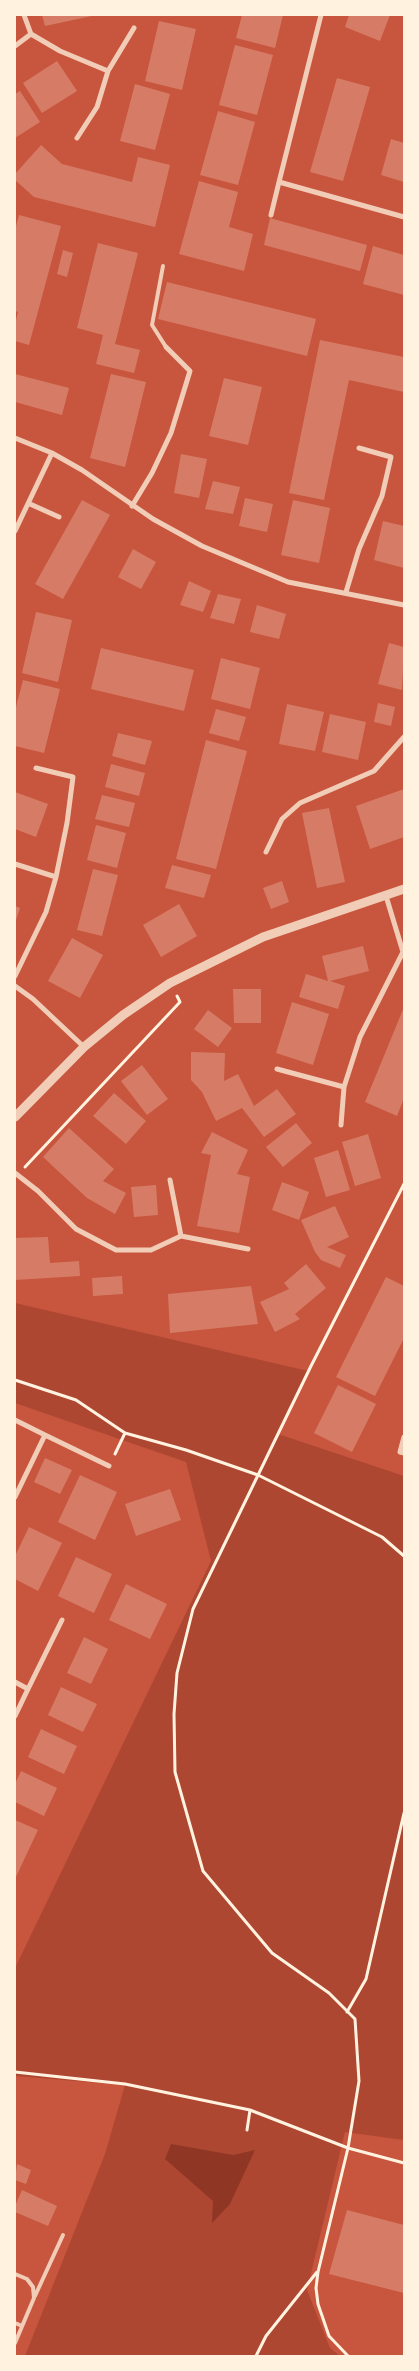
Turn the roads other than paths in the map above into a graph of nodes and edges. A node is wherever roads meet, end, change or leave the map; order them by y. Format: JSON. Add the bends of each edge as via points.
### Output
{"nodes":[{"id":1,"x":24,"y":15,"type":"edge"},
{"id":2,"x":321,"y":15,"type":"edge"},
{"id":3,"x":134,"y":28,"type":"dead end"},
{"id":4,"x":31,"y":34,"type":"junction"},
{"id":5,"x":15,"y":46,"type":"edge"},
{"id":6,"x":108,"y":71,"type":"junction"},
{"id":7,"x":77,"y":138,"type":"dead end"},
{"id":8,"x":279,"y":182,"type":"junction"},
{"id":9,"x":271,"y":215,"type":"dead end"},
{"id":10,"x":404,"y":217,"type":"edge"},
{"id":11,"x":163,"y":266,"type":"dead end"},
{"id":12,"x":166,"y":347,"type":"joint"},
{"id":13,"x":15,"y":438,"type":"edge"},
{"id":14,"x":359,"y":448,"type":"dead end"},
{"id":15,"x":52,"y":453,"type":"junction"},
{"id":16,"x":30,"y":504,"type":"junction"},
{"id":17,"x":132,"y":506,"type":"junction"},
{"id":18,"x":59,"y":517,"type":"dead end"},
{"id":19,"x":15,"y":531,"type":"edge"},
{"id":20,"x":346,"y":592,"type":"junction"},
{"id":21,"x":404,"y":606,"type":"edge"},
{"id":22,"x":404,"y":737,"type":"edge"},
{"id":23,"x":36,"y":768,"type":"dead end"},
{"id":24,"x":266,"y":852,"type":"dead end"},
{"id":25,"x":15,"y":864,"type":"edge"},
{"id":26,"x":56,"y":877,"type":"junction"},
{"id":27,"x":404,"y":889,"type":"edge"},
{"id":28,"x":386,"y":896,"type":"junction"},
{"id":29,"x":15,"y":976,"type":"edge"},
{"id":30,"x":15,"y":986,"type":"edge"},
{"id":31,"x":84,"y":1047,"type":"junction"},
{"id":32,"x":277,"y":1069,"type":"dead end"},
{"id":33,"x":344,"y":1087,"type":"junction"},
{"id":34,"x":15,"y":1117,"type":"edge"},
{"id":35,"x":341,"y":1125,"type":"dead end"},
{"id":36,"x":16,"y":1174,"type":"edge"},
{"id":37,"x":170,"y":1180,"type":"dead end"},
{"id":38,"x":181,"y":1236,"type":"junction"},
{"id":39,"x":248,"y":1249,"type":"dead end"},
{"id":40,"x":15,"y":1420,"type":"edge"},
{"id":41,"x":45,"y":1435,"type":"junction"},
{"id":42,"x":404,"y":1437,"type":"edge"},
{"id":43,"x":404,"y":1453,"type":"edge"},
{"id":44,"x":109,"y":1466,"type":"road end"},
{"id":45,"x":15,"y":1497,"type":"edge"},
{"id":46,"x":62,"y":1620,"type":"dead end"},
{"id":47,"x":15,"y":1682,"type":"edge"},
{"id":48,"x":28,"y":1689,"type":"junction"},
{"id":49,"x":15,"y":1716,"type":"edge"},
{"id":50,"x":63,"y":2235,"type":"dead end"},
{"id":51,"x":15,"y":2274,"type":"edge"},
{"id":52,"x":34,"y":2298,"type":"junction"},
{"id":53,"x":15,"y":2323,"type":"edge"},
{"id":54,"x":22,"y":2326,"type":"junction"},
{"id":55,"x":15,"y":2343,"type":"edge"}],
"edges":[{"from":1,"to":4,"type":"street"},
{"from":2,"to":8,"type":"street"},
{"from":3,"to":6,"type":"street"},
{"from":4,"to":5,"type":"street"},
{"from":4,"to":6,"type":"street","via":[[60,51]]},
{"from":6,"to":7,"type":"street","via":[[97,106]]},
{"from":8,"to":9,"type":"street"},
{"from":8,"to":10,"type":"street"},
{"from":11,"to":12,"type":"lane","via":[[152,325]]},
{"from":12,"to":17,"type":"street","via":[[190,371],[171,433]]},
{"from":13,"to":15,"type":"street"},
{"from":14,"to":20,"type":"street","via":[[391,458],[382,496],[359,549]]},
{"from":15,"to":16,"type":"street"},
{"from":15,"to":17,"type":"street"},
{"from":16,"to":18,"type":"street"},
{"from":16,"to":19,"type":"street"},
{"from":17,"to":20,"type":"street","via":[[202,546],[248,566],[288,582]]},
{"from":20,"to":21,"type":"street"},
{"from":22,"to":24,"type":"street","via":[[374,771],[300,803],[282,819]]},
{"from":23,"to":26,"type":"street","via":[[73,777]]},
{"from":25,"to":26,"type":"street"},
{"from":26,"to":29,"type":"street","via":[[46,912]]},
{"from":27,"to":28,"type":"street"},
{"from":28,"to":31,"type":"street","via":[[263,937],[170,983]]},
{"from":28,"to":33,"type":"street","via":[[403,952],[360,1037]]},
{"from":30,"to":31,"type":"street"},
{"from":31,"to":34,"type":"street"},
{"from":32,"to":33,"type":"street"},
{"from":33,"to":35,"type":"street"},
{"from":36,"to":38,"type":"street","via":[[76,1229],[116,1250],[151,1250]]},
{"from":37,"to":38,"type":"street"},
{"from":38,"to":39,"type":"street"},
{"from":40,"to":41,"type":"street"},
{"from":41,"to":44,"type":"street"},
{"from":41,"to":45,"type":"street"},
{"from":42,"to":43,"type":"street","via":[[400,1452]]},
{"from":46,"to":48,"type":"street"},
{"from":47,"to":48,"type":"street"},
{"from":48,"to":49,"type":"street"},
{"from":50,"to":52,"type":"lane"},
{"from":51,"to":52,"type":"lane","via":[[27,2279],[33,2287]]},
{"from":52,"to":54,"type":"lane"},
{"from":53,"to":54,"type":"lane"},
{"from":54,"to":55,"type":"lane"}]}
